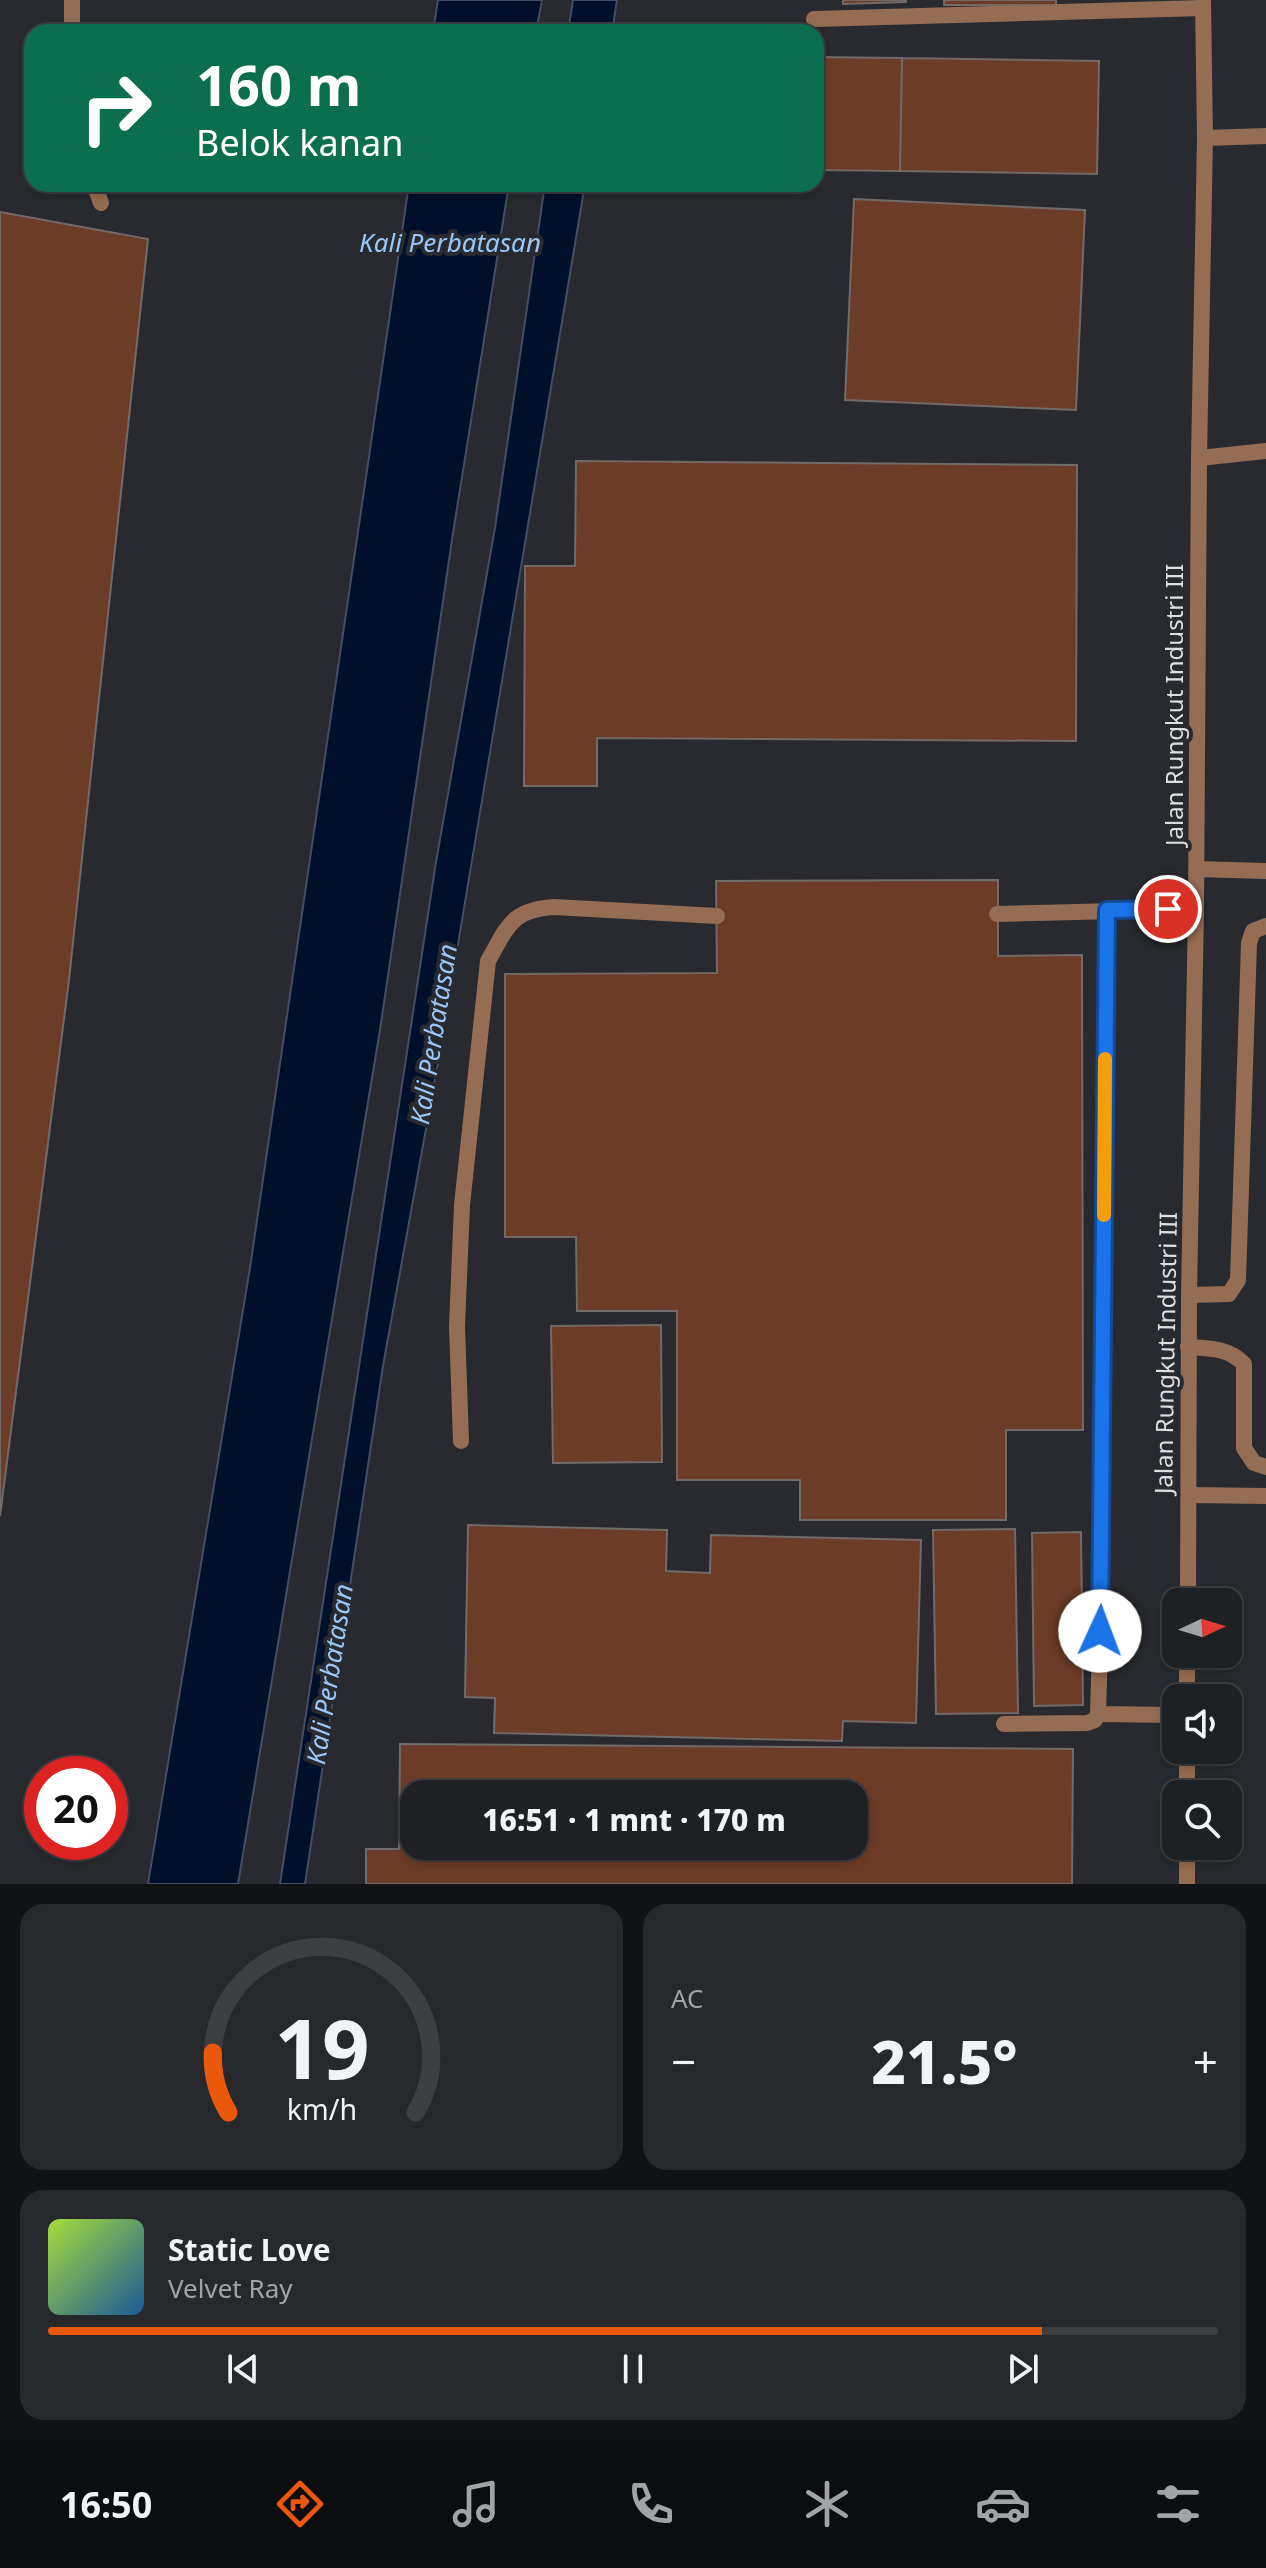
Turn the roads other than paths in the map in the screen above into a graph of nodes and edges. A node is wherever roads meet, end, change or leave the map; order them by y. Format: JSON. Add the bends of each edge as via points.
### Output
{"nodes":[{"id":1,"x":72,"y":0,"type":"edge"},
{"id":2,"x":1203,"y":4,"type":"edge"},
{"id":3,"x":1111,"y":6,"type":"edge"},
{"id":4,"x":814,"y":19,"type":"dead end"},
{"id":5,"x":72,"y":24,"type":"edge"},
{"id":6,"x":1266,"y":136,"type":"edge"},
{"id":7,"x":1205,"y":138,"type":"junction"},
{"id":8,"x":97,"y":192,"type":"edge"},
{"id":9,"x":101,"y":203,"type":"dead end"},
{"id":10,"x":1266,"y":451,"type":"edge"},
{"id":11,"x":1199,"y":458,"type":"junction"},
{"id":12,"x":1197,"y":869,"type":"junction"},
{"id":13,"x":1266,"y":871,"type":"edge"},
{"id":14,"x":1196,"y":909,"type":"junction"},
{"id":15,"x":1107,"y":910,"type":"junction"},
{"id":16,"x":997,"y":914,"type":"dead end"},
{"id":17,"x":717,"y":916,"type":"dead end"},
{"id":18,"x":1266,"y":926,"type":"edge"},
{"id":19,"x":1189,"y":1295,"type":"junction"},
{"id":20,"x":1188,"y":1347,"type":"junction"},
{"id":21,"x":461,"y":1441,"type":"dead end"},
{"id":22,"x":1266,"y":1467,"type":"edge"},
{"id":23,"x":1188,"y":1495,"type":"junction"},
{"id":24,"x":1266,"y":1496,"type":"edge"},
{"id":25,"x":1188,"y":1588,"type":"edge"},
{"id":26,"x":1098,"y":1714,"type":"junction"},
{"id":27,"x":1162,"y":1715,"type":"edge"},
{"id":28,"x":1004,"y":1724,"type":"dead end"},
{"id":29,"x":1187,"y":1860,"type":"edge"},
{"id":30,"x":1187,"y":1884,"type":"edge"}],
"edges":[{"from":1,"to":5,"type":"street"},
{"from":2,"to":3,"type":"street"},
{"from":2,"to":7,"type":"street","name":"Jalan Rungkut Industri III"},
{"from":3,"to":4,"type":"street"},
{"from":6,"to":7,"type":"street"},
{"from":7,"to":11,"type":"street","name":"Jalan Rungkut Industri III"},
{"from":8,"to":9,"type":"street"},
{"from":10,"to":11,"type":"street"},
{"from":11,"to":12,"type":"street","name":"Jalan Rungkut Industri III"},
{"from":12,"to":13,"type":"street"},
{"from":12,"to":14,"type":"street","name":"Jalan Rungkut Industri III"},
{"from":14,"to":15,"type":"street"},
{"from":14,"to":19,"type":"street","name":"Jalan Rungkut Industri III"},
{"from":15,"to":16,"type":"street"},
{"from":15,"to":26,"type":"street"},
{"from":17,"to":21,"type":"street","via":[[530,909],[507,928],[488,961],[462,1205],[457,1326]]},
{"from":18,"to":19,"type":"street","via":[[1253,931],[1249,943],[1238,1280],[1229,1294]]},
{"from":19,"to":20,"type":"street","name":"Jalan Rungkut Industri III"},
{"from":20,"to":22,"type":"street","via":[[1213,1348],[1244,1364],[1244,1448],[1254,1463]]},
{"from":20,"to":23,"type":"street","name":"Jalan Rungkut Industri III"},
{"from":23,"to":24,"type":"street"},
{"from":23,"to":25,"type":"street","name":"Jalan Rungkut Industri III"},
{"from":26,"to":27,"type":"street"},
{"from":26,"to":28,"type":"street","via":[[1087,1723]]},
{"from":29,"to":30,"type":"street"}]}
